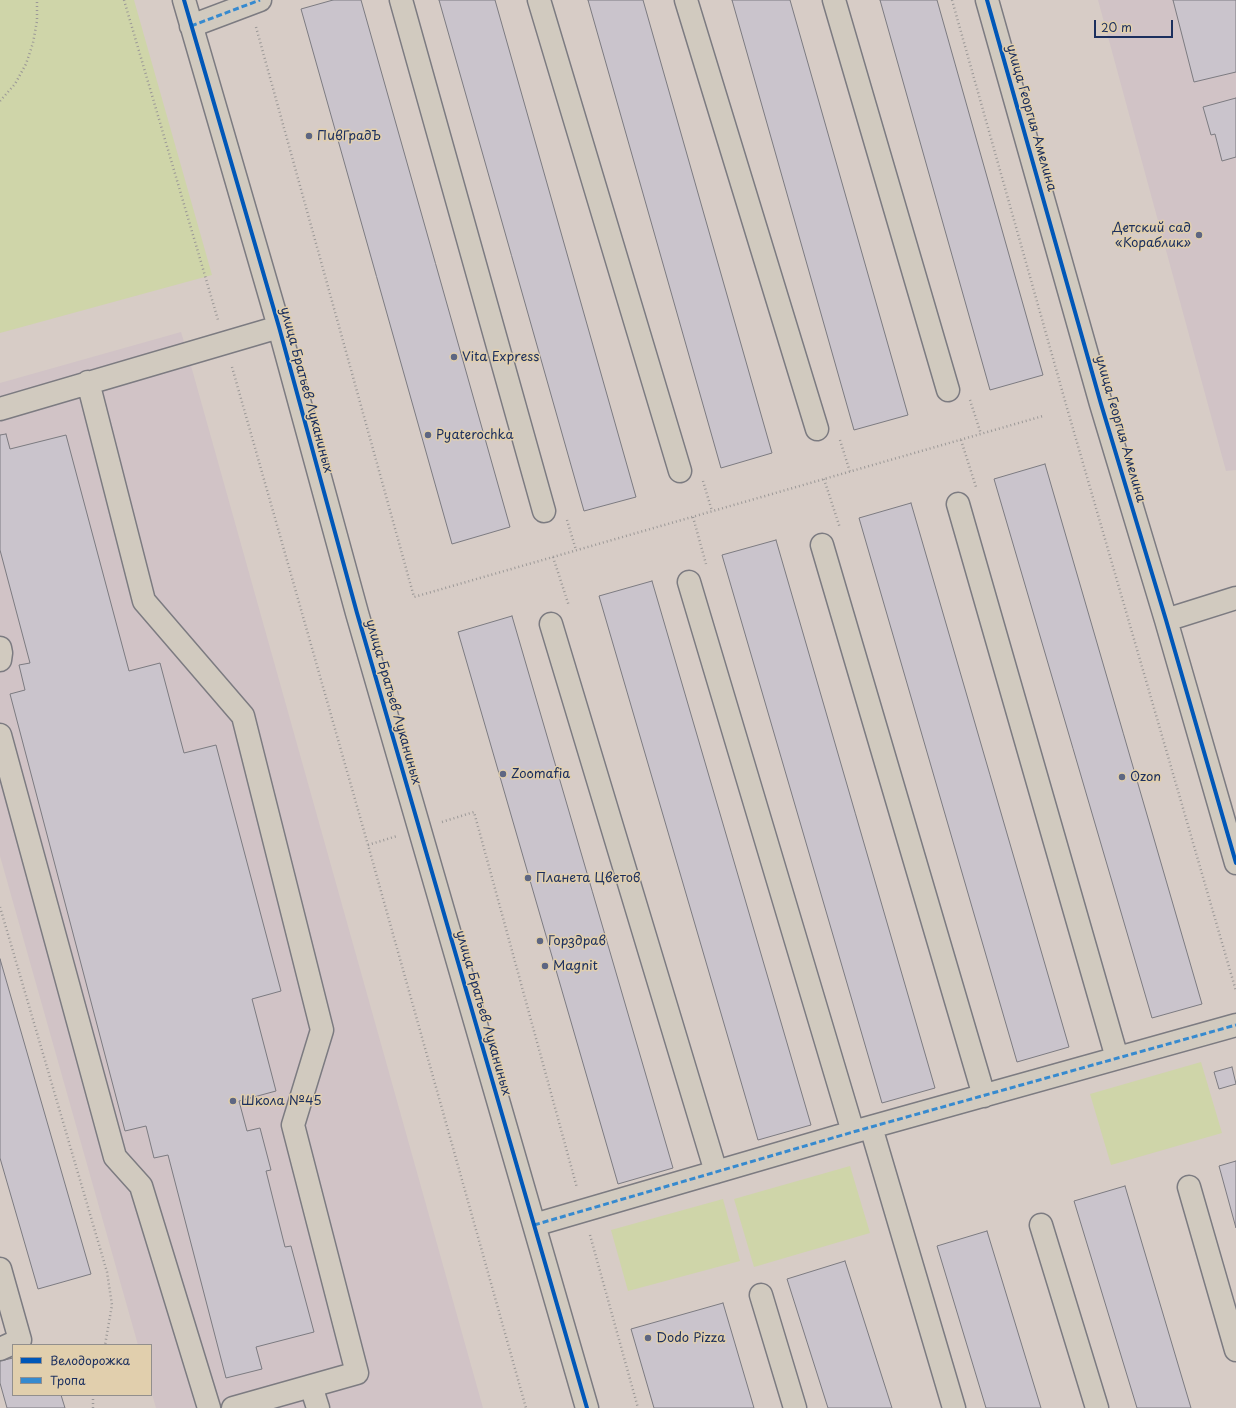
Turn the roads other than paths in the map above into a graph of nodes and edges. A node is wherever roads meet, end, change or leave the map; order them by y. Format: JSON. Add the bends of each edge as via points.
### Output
{"nodes":[{"id":1,"x":184,"y":0,"type":"edge"},
{"id":2,"x":401,"y":0,"type":"edge"},
{"id":3,"x":540,"y":0,"type":"edge"},
{"id":4,"x":686,"y":0,"type":"edge"},
{"id":5,"x":834,"y":0,"type":"edge"},
{"id":6,"x":987,"y":0,"type":"edge"},
{"id":7,"x":254,"y":2,"type":"edge"},
{"id":8,"x":191,"y":26,"type":"junction"},
{"id":9,"x":279,"y":327,"type":"junction"},
{"id":10,"x":88,"y":382,"type":"junction"},
{"id":11,"x":948,"y":390,"type":"dead end"},
{"id":12,"x":0,"y":409,"type":"edge"},
{"id":13,"x":817,"y":429,"type":"dead end"},
{"id":14,"x":680,"y":471,"type":"dead end"},
{"id":15,"x":958,"y":504,"type":"road end"},
{"id":16,"x":544,"y":511,"type":"dead end"},
{"id":17,"x":822,"y":545,"type":"road end"},
{"id":18,"x":689,"y":582,"type":"road end"},
{"id":19,"x":1236,"y":598,"type":"edge"},
{"id":20,"x":1166,"y":620,"type":"junction"},
{"id":21,"x":551,"y":624,"type":"road end"},
{"id":22,"x":0,"y":648,"type":"edge"},
{"id":23,"x":0,"y":660,"type":"edge"},
{"id":24,"x":0,"y":735,"type":"edge"},
{"id":25,"x":1236,"y":863,"type":"edge"},
{"id":26,"x":1236,"y":1025,"type":"edge"},
{"id":27,"x":1117,"y":1058,"type":"junction"},
{"id":28,"x":984,"y":1096,"type":"junction"},
{"id":29,"x":862,"y":1130,"type":"junction"},
{"id":30,"x":716,"y":1172,"type":"junction"},
{"id":31,"x":1189,"y":1187,"type":"dead end"},
{"id":32,"x":534,"y":1225,"type":"junction"},
{"id":33,"x":1041,"y":1225,"type":"dead end"},
{"id":34,"x":0,"y":1269,"type":"edge"},
{"id":35,"x":761,"y":1295,"type":"dead end"},
{"id":36,"x":0,"y":1349,"type":"edge"},
{"id":37,"x":1236,"y":1350,"type":"edge"},
{"id":38,"x":311,"y":1386,"type":"junction"},
{"id":39,"x":209,"y":1408,"type":"edge"},
{"id":40,"x":233,"y":1408,"type":"edge"},
{"id":41,"x":318,"y":1408,"type":"edge"},
{"id":42,"x":588,"y":1408,"type":"edge"},
{"id":43,"x":795,"y":1408,"type":"edge"},
{"id":44,"x":954,"y":1408,"type":"edge"},
{"id":45,"x":1097,"y":1408,"type":"edge"}],
"edges":[{"from":1,"to":8,"type":"street","name":"улица Братьев Луканиных"},
{"from":2,"to":16,"type":"street"},
{"from":3,"to":14,"type":"street"},
{"from":4,"to":13,"type":"street"},
{"from":5,"to":11,"type":"street"},
{"from":6,"to":20,"type":"street","name":"улица Георгия Амелина","via":[[1101,404]]},
{"from":7,"to":8,"type":"street"},
{"from":8,"to":9,"type":"street","name":"улица Братьев Луканиных"},
{"from":9,"to":10,"type":"street"},
{"from":9,"to":32,"type":"street","name":"улица Братьев Луканиных","via":[[357,613]]},
{"from":10,"to":12,"type":"street"},
{"from":10,"to":38,"type":"street","via":[[144,601],[243,716],[322,1030],[293,1125],[356,1373]]},
{"from":15,"to":27,"type":"street"},
{"from":17,"to":28,"type":"street"},
{"from":18,"to":29,"type":"street"},
{"from":19,"to":20,"type":"street"},
{"from":20,"to":25,"type":"street","name":"улица Георгия Амелина"},
{"from":21,"to":30,"type":"street"},
{"from":22,"to":23,"type":"street"},
{"from":24,"to":39,"type":"street","via":[[115,1157],[141,1186]]},
{"from":26,"to":27,"type":"street"},
{"from":27,"to":28,"type":"street"},
{"from":28,"to":29,"type":"street"},
{"from":29,"to":30,"type":"street"},
{"from":29,"to":44,"type":"street"},
{"from":30,"to":32,"type":"street"},
{"from":31,"to":37,"type":"street"},
{"from":32,"to":42,"type":"street","name":"улица Братьев Луканиных"},
{"from":33,"to":45,"type":"street"},
{"from":34,"to":36,"type":"street","via":[[20,1340]]},
{"from":35,"to":43,"type":"street"},
{"from":38,"to":40,"type":"street"},
{"from":38,"to":41,"type":"street"}]}
